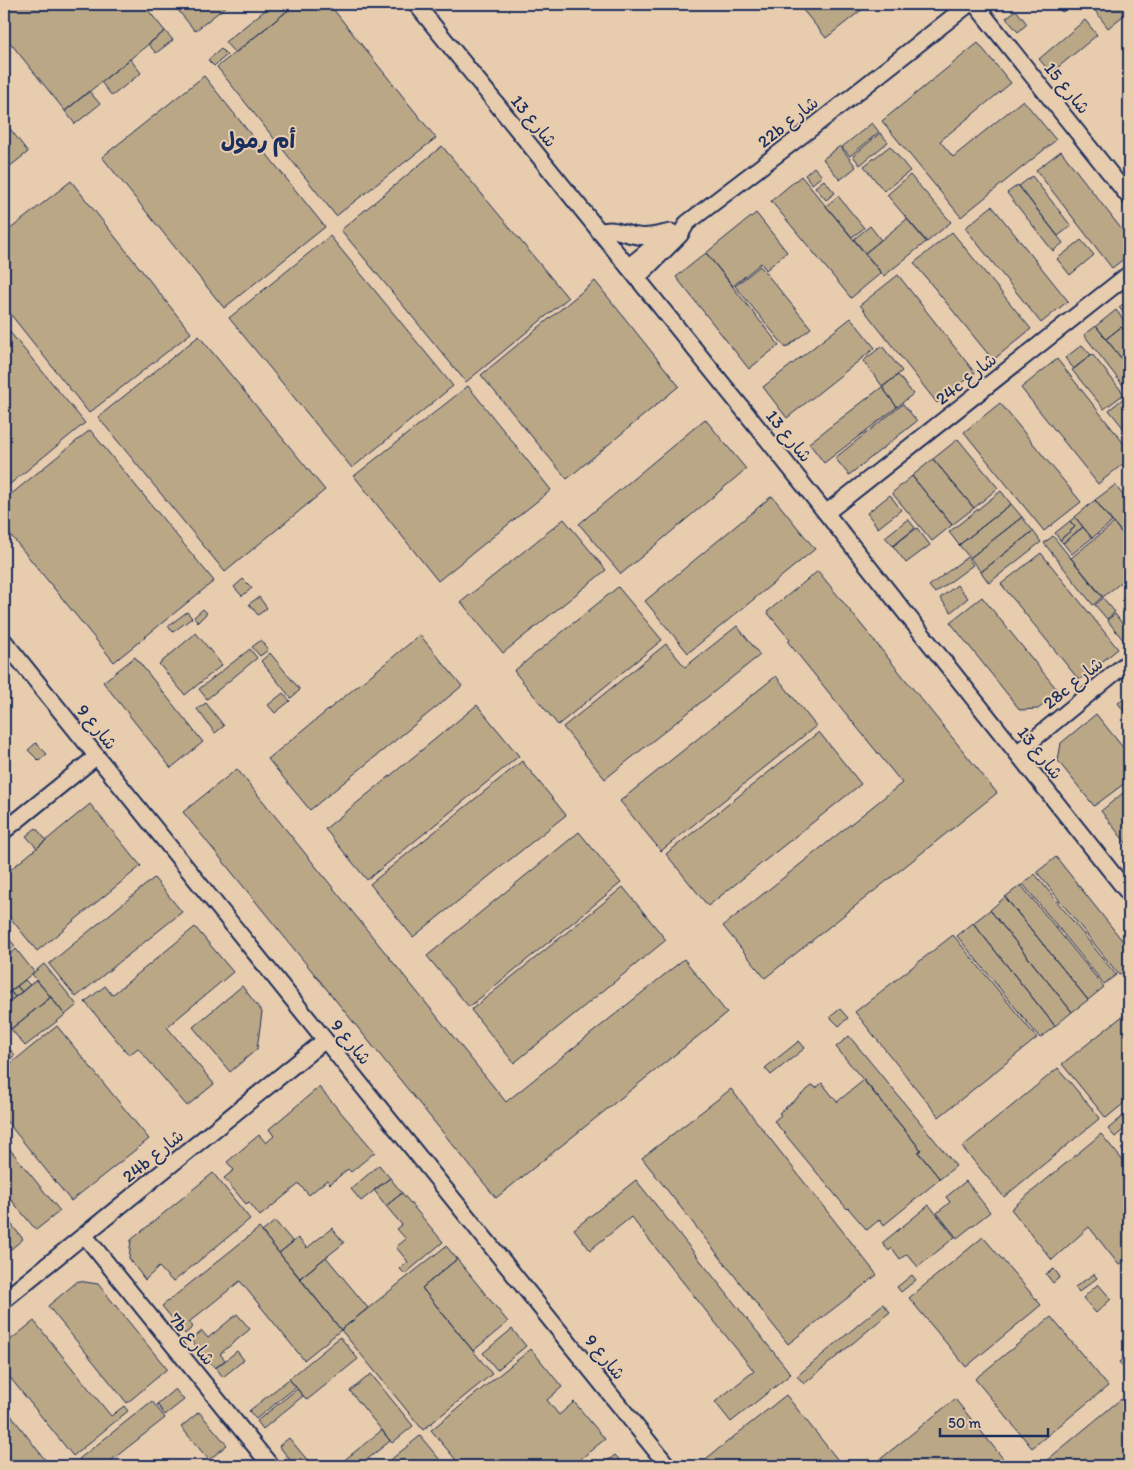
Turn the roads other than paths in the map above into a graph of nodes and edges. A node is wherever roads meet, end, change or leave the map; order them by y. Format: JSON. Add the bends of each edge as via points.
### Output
{"nodes":[{"id":1,"x":416,"y":4,"type":"edge"},
{"id":2,"x":969,"y":4,"type":"edge"},
{"id":3,"x":975,"y":4,"type":"edge"},
{"id":4,"x":1129,"y":197,"type":"edge"},
{"id":5,"x":686,"y":223,"type":"junction"},
{"id":6,"x":599,"y":232,"type":"junction"},
{"id":7,"x":671,"y":232,"type":"junction"},
{"id":8,"x":632,"y":273,"type":"junction"},
{"id":9,"x":1129,"y":274,"type":"edge"},
{"id":10,"x":826,"y":513,"type":"junction"},
{"id":11,"x":4,"y":641,"type":"edge"},
{"id":12,"x":1129,"y":660,"type":"edge"},
{"id":13,"x":1017,"y":753,"type":"junction"},
{"id":14,"x":97,"y":756,"type":"junction"},
{"id":15,"x":4,"y":831,"type":"edge"},
{"id":16,"x":1129,"y":894,"type":"edge"},
{"id":17,"x":325,"y":1040,"type":"junction"},
{"id":18,"x":85,"y":1236,"type":"junction"},
{"id":19,"x":4,"y":1300,"type":"edge"},
{"id":20,"x":271,"y":1466,"type":"edge"},
{"id":21,"x":668,"y":1466,"type":"edge"}],
"edges":[{"from":1,"to":6,"type":"street","name":"شارع 13"},
{"from":2,"to":5,"type":"street","name":"22b شارع"},
{"from":3,"to":4,"type":"street","name":"شارع 15"},
{"from":5,"to":7,"type":"street"},
{"from":5,"to":8,"type":"street","name":"22b شارع","via":[[680,235]]},
{"from":6,"to":7,"type":"street","via":[[612,229],[642,237]]},
{"from":6,"to":8,"type":"street","name":"شارع 13"},
{"from":7,"to":8,"type":"street"},
{"from":8,"to":10,"type":"street","name":"شارع 13"},
{"from":9,"to":10,"type":"street","name":"24c شارع"},
{"from":10,"to":13,"type":"street","name":"شارع 13"},
{"from":11,"to":14,"type":"street","name":"شارع 9"},
{"from":12,"to":13,"type":"street","name":"28c شارع"},
{"from":13,"to":16,"type":"street","name":"شارع 13"},
{"from":14,"to":15,"type":"street"},
{"from":14,"to":17,"type":"street","name":"شارع 9"},
{"from":17,"to":18,"type":"street","name":"24b شارع"},
{"from":17,"to":21,"type":"street","name":"شارع 9"},
{"from":18,"to":19,"type":"street","name":"24b شارع"},
{"from":18,"to":20,"type":"street","name":"7b شارع"}]}
